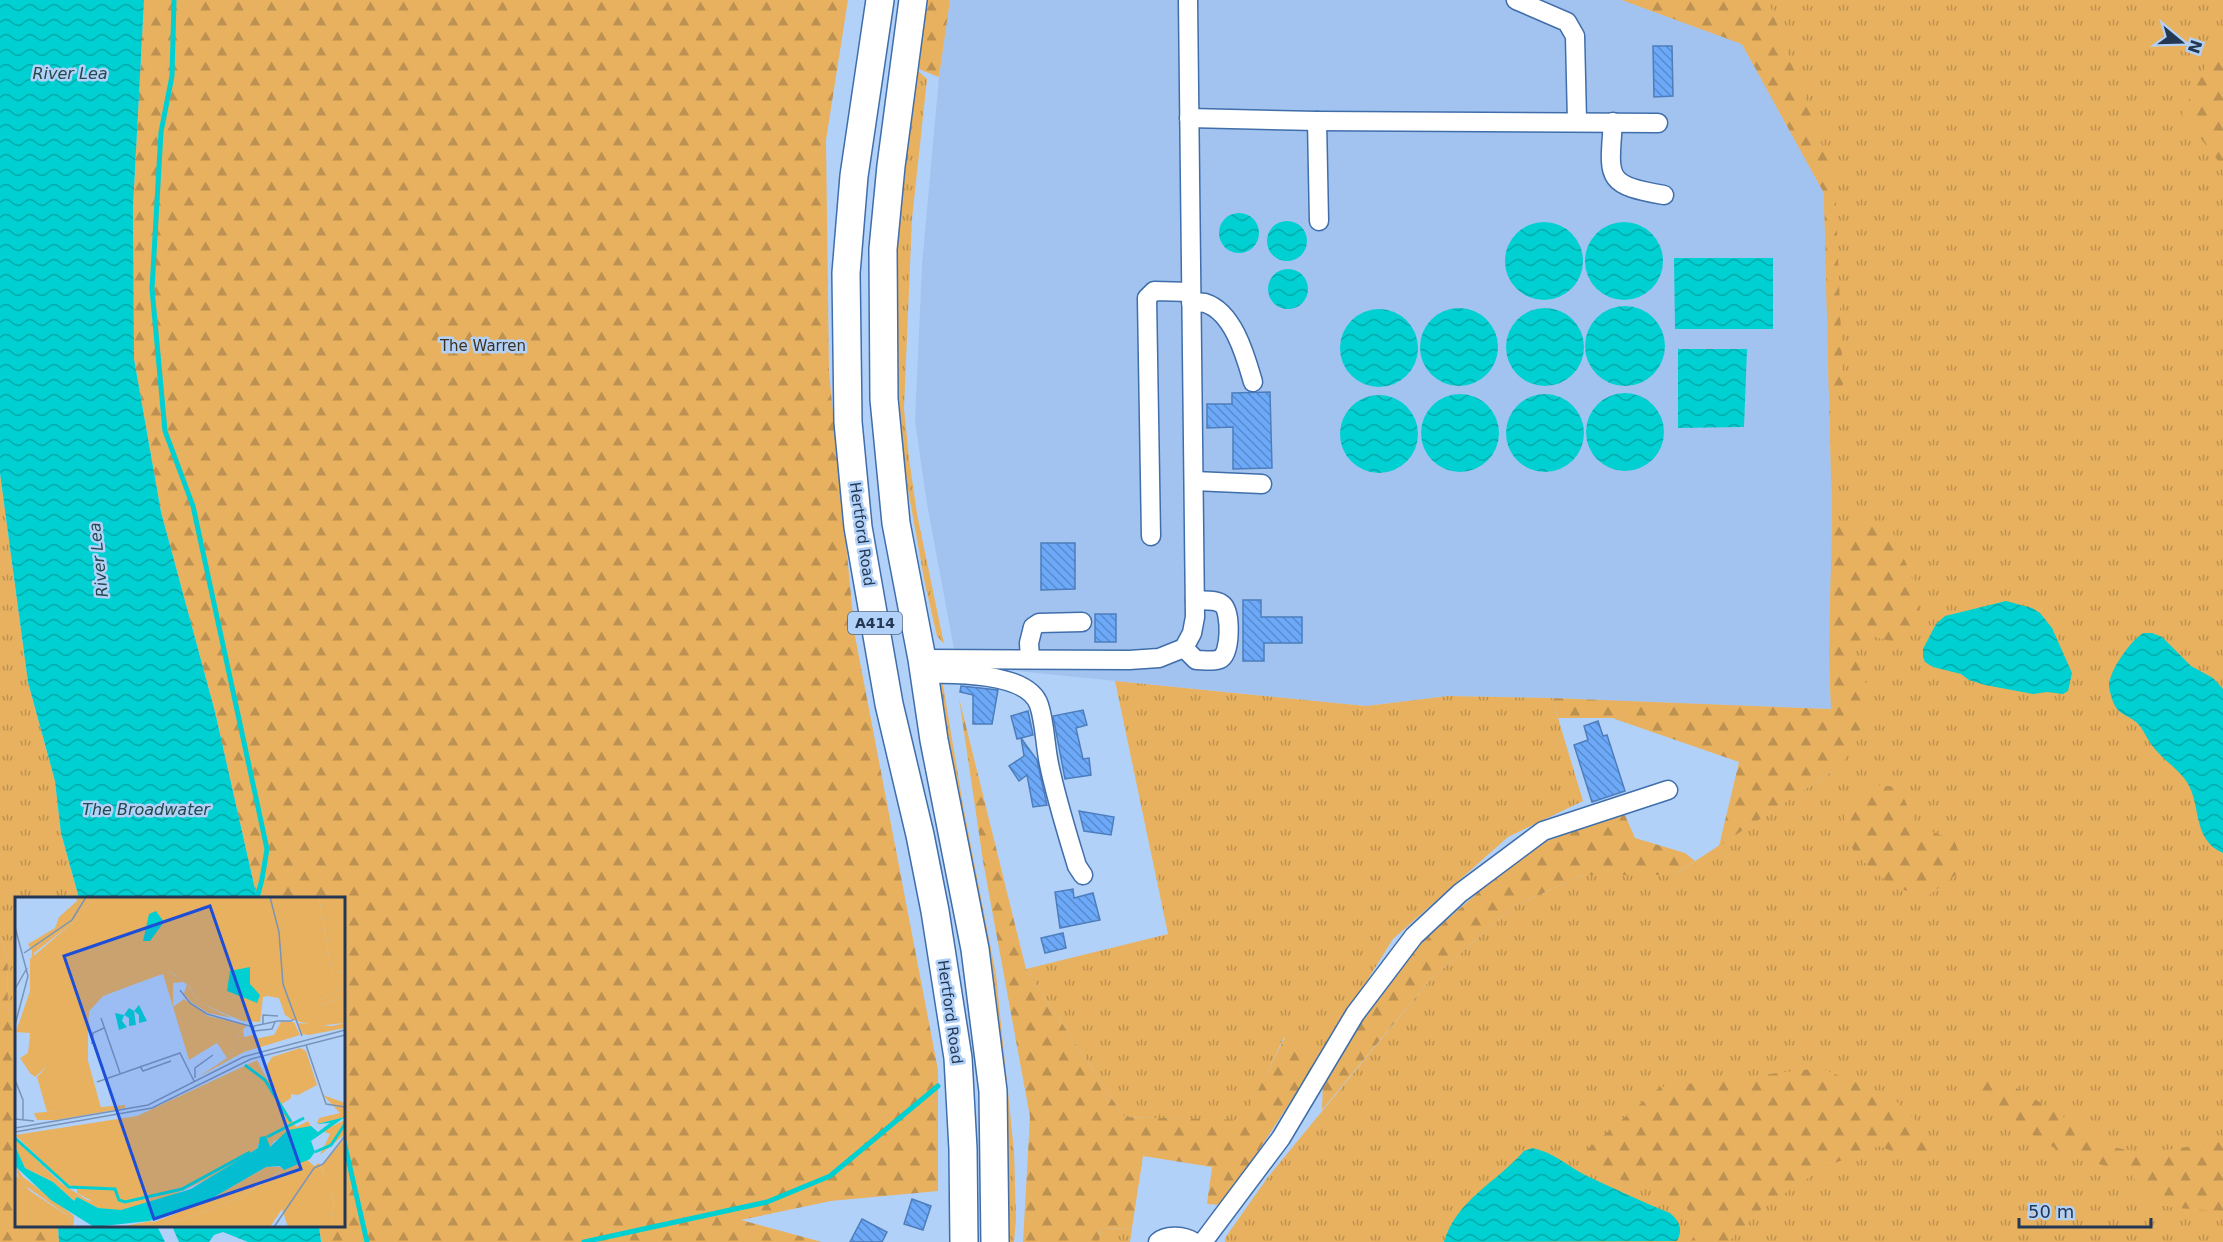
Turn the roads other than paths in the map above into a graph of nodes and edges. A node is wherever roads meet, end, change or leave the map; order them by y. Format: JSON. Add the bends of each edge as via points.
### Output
{"nodes":[{"id":1,"x":880,"y":0,"type":"edge"},
{"id":2,"x":913,"y":0,"type":"edge"},
{"id":3,"x":1188,"y":0,"type":"edge"},
{"id":4,"x":1516,"y":0,"type":"edge"},
{"id":5,"x":1189,"y":118,"type":"junction"},
{"id":6,"x":1317,"y":121,"type":"junction"},
{"id":7,"x":1577,"y":121,"type":"junction"},
{"id":8,"x":1613,"y":122,"type":"junction"},
{"id":9,"x":1658,"y":123,"type":"dead end"},
{"id":10,"x":1664,"y":195,"type":"dead end"},
{"id":11,"x":1319,"y":221,"type":"dead end"},
{"id":12,"x":1191,"y":297,"type":"junction"},
{"id":13,"x":1253,"y":382,"type":"dead end"},
{"id":14,"x":1194,"y":481,"type":"junction"},
{"id":15,"x":1262,"y":484,"type":"dead end"},
{"id":16,"x":1151,"y":536,"type":"dead end"},
{"id":17,"x":1195,"y":600,"type":"junction"},
{"id":18,"x":1082,"y":622,"type":"dead end"},
{"id":19,"x":1184,"y":648,"type":"junction"},
{"id":20,"x":1030,"y":659,"type":"junction"},
{"id":21,"x":923,"y":667,"type":"junction"},
{"id":22,"x":1668,"y":790,"type":"dead end"},
{"id":23,"x":1083,"y":875,"type":"dead end"},
{"id":24,"x":964,"y":1242,"type":"edge"},
{"id":25,"x":995,"y":1242,"type":"edge"},
{"id":26,"x":1158,"y":1242,"type":"edge"},
{"id":27,"x":1194,"y":1242,"type":"edge"},
{"id":28,"x":1203,"y":1242,"type":"edge"}],
"edges":[{"from":1,"to":24,"type":"highway","name":"Hertford Road","number":"A414","via":[[854,176],[847,262],[849,422],[860,539],[889,704],[935,911],[958,1058]]},
{"from":2,"to":21,"type":"highway","number":"A414","via":[[884,249],[884,399],[896,524]]},
{"from":3,"to":5,"type":"lane"},
{"from":4,"to":7,"type":"lane","via":[[1567,22],[1575,36]]},
{"from":5,"to":6,"type":"lane"},
{"from":5,"to":12,"type":"lane"},
{"from":6,"to":7,"type":"lane"},
{"from":6,"to":11,"type":"lane"},
{"from":7,"to":8,"type":"lane"},
{"from":8,"to":9,"type":"lane"},
{"from":8,"to":10,"type":"lane","via":[[1611,164],[1616,178],[1635,190]]},
{"from":12,"to":13,"type":"lane","via":[[1218,310],[1227,321],[1237,335]]},
{"from":12,"to":14,"type":"lane"},
{"from":12,"to":16,"type":"lane","via":[[1154,291],[1147,298]]},
{"from":14,"to":15,"type":"lane"},
{"from":14,"to":17,"type":"lane"},
{"from":17,"to":19,"type":"lane","via":[[1192,633]]},
{"from":17,"to":19,"type":"lane","via":[[1224,605],[1228,642],[1224,656],[1218,660],[1196,660]]},
{"from":18,"to":20,"type":"lane","via":[[1039,623],[1033,627]]},
{"from":19,"to":20,"type":"lane","via":[[1159,658]]},
{"from":20,"to":21,"type":"lane"},
{"from":21,"to":23,"type":"lane","via":[[998,678],[1024,690],[1039,703],[1050,766],[1077,867]]},
{"from":21,"to":25,"type":"highway","number":"A414","via":[[975,949],[993,1091]]},
{"from":22,"to":28,"type":"lane","via":[[1543,831],[1460,893],[1414,936],[1355,1014],[1281,1138]]},
{"from":26,"to":27,"type":"lane","via":[[1170,1236]]}]}
